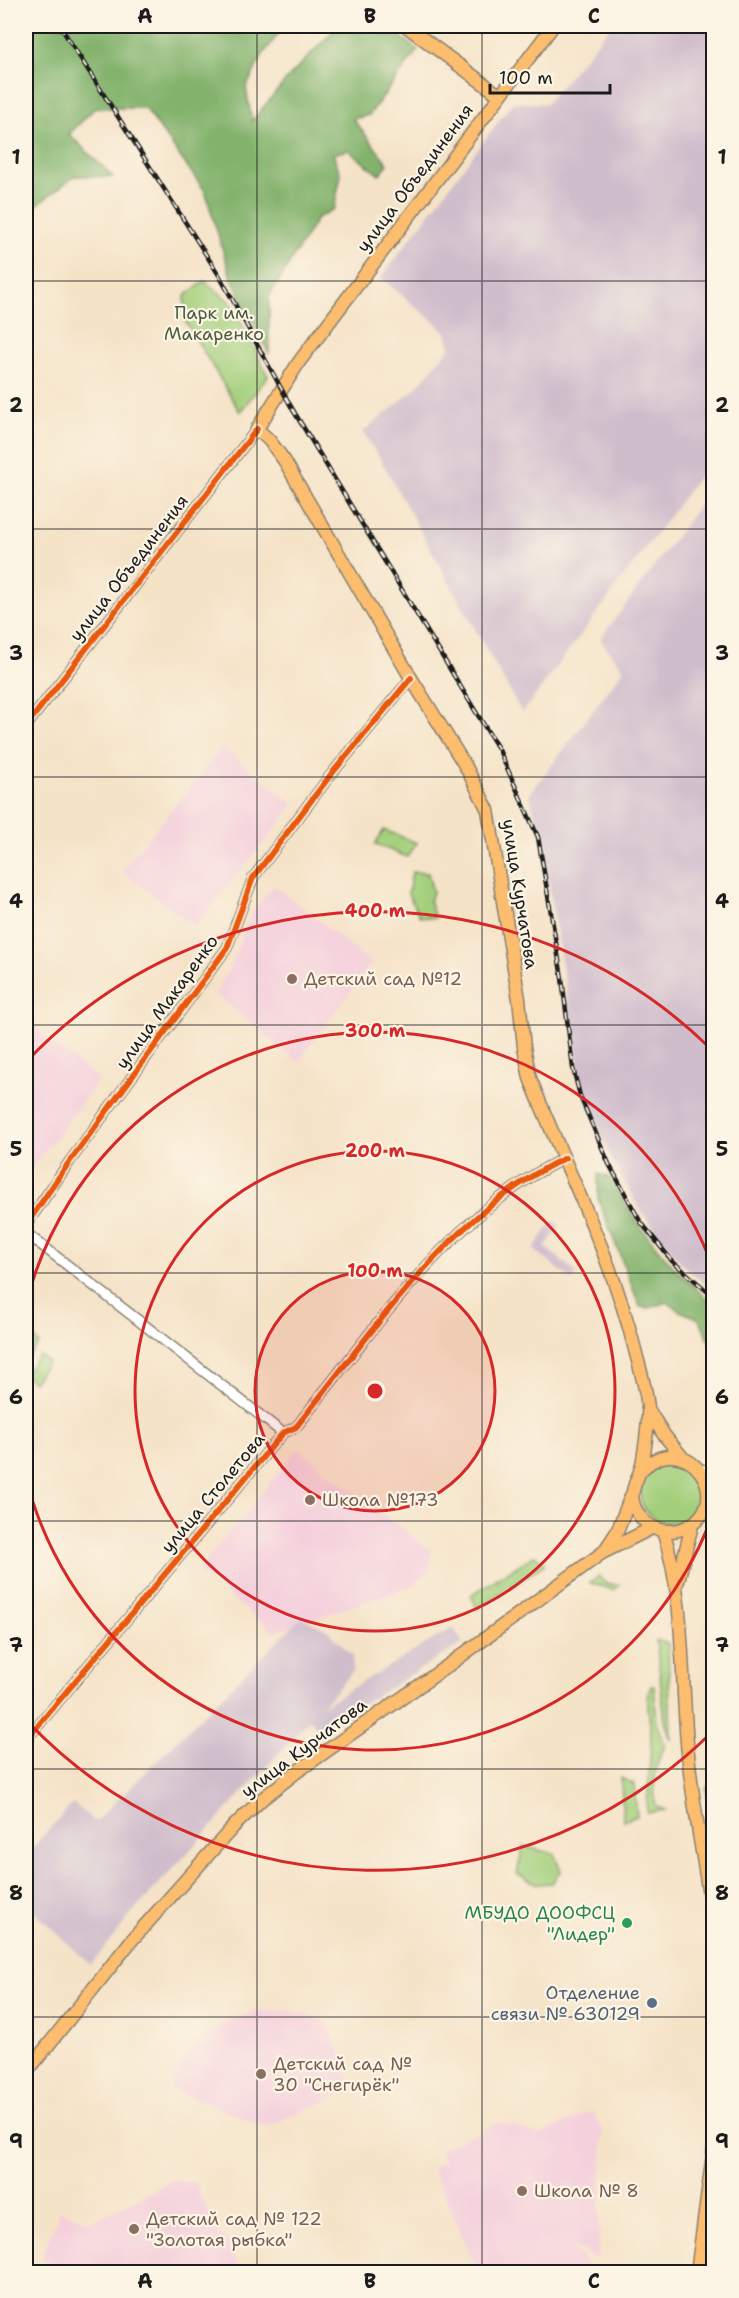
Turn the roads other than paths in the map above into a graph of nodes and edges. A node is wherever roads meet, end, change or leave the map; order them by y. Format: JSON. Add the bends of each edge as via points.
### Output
{"nodes":[{"id":1,"x":406,"y":26,"type":"edge"},
{"id":2,"x":552,"y":26,"type":"edge"},
{"id":3,"x":499,"y":95,"type":"junction"},
{"id":4,"x":257,"y":429,"type":"junction"},
{"id":5,"x":411,"y":678,"type":"junction"},
{"id":6,"x":26,"y":726,"type":"edge"},
{"id":7,"x":565,"y":1158,"type":"junction"},
{"id":8,"x":26,"y":1225,"type":"edge"},
{"id":9,"x":26,"y":1233,"type":"edge"},
{"id":10,"x":648,"y":1409,"type":"junction"},
{"id":11,"x":283,"y":1432,"type":"junction"},
{"id":12,"x":683,"y":1458,"type":"junction"},
{"id":13,"x":699,"y":1469,"type":"junction"},
{"id":14,"x":640,"y":1471,"type":"junction"},
{"id":15,"x":714,"y":1472,"type":"edge"},
{"id":16,"x":632,"y":1494,"type":"junction"},
{"id":17,"x":709,"y":1510,"type":"edge"},
{"id":18,"x":692,"y":1525,"type":"junction"},
{"id":19,"x":657,"y":1529,"type":"junction"},
{"id":20,"x":602,"y":1553,"type":"junction"},
{"id":21,"x":676,"y":1591,"type":"junction"},
{"id":22,"x":26,"y":1740,"type":"edge"},
{"id":23,"x":714,"y":1930,"type":"edge"},
{"id":24,"x":26,"y":2073,"type":"edge"},
{"id":25,"x":714,"y":2147,"type":"edge"},
{"id":26,"x":697,"y":2272,"type":"edge"}],
"edges":[{"from":1,"to":3,"type":"main road"},
{"from":2,"to":3,"type":"main road","name":"улица Объединения"},
{"from":3,"to":4,"type":"main road","name":"улица Объединения","via":[[299,362]]},
{"from":4,"to":5,"type":"main road","name":"улица Курчатова","via":[[284,460]]},
{"from":4,"to":6,"type":"street","name":"улица Объединения"},
{"from":5,"to":7,"type":"main road","name":"улица Курчатова","via":[[488,810],[530,1078]]},
{"from":5,"to":8,"type":"street","name":"улица Макаренко","via":[[328,777],[253,878],[228,948]]},
{"from":7,"to":10,"type":"main road","name":"улица Курчатова","via":[[628,1322]]},
{"from":7,"to":11,"type":"street","name":"улица Столетова","via":[[499,1199],[435,1255],[296,1427]]},
{"from":9,"to":11,"type":"street","name":"улица Столетова"},
{"from":10,"to":12,"type":"main road","name":"улица Курчатова"},
{"from":10,"to":14,"type":"main road","name":"улица Курчатова"},
{"from":11,"to":22,"type":"street","name":"улица Столетова"},
{"from":12,"to":13,"type":"main road"},
{"from":12,"to":14,"type":"main road","via":[[652,1460]]},
{"from":13,"to":15,"type":"street"},
{"from":13,"to":17,"type":"main road","via":[[706,1482]]},
{"from":14,"to":16,"type":"main road"},
{"from":16,"to":19,"type":"main road","via":[[640,1518]]},
{"from":16,"to":20,"type":"main road","via":[[617,1532]]},
{"from":17,"to":18,"type":"main road"},
{"from":18,"to":19,"type":"main road","via":[[683,1530]]},
{"from":18,"to":21,"type":"main road"},
{"from":19,"to":20,"type":"main road"},
{"from":19,"to":21,"type":"main road","via":[[670,1553]]},
{"from":20,"to":24,"type":"main road","name":"улица Курчатова","via":[[262,1799],[131,1941]]},
{"from":21,"to":23,"type":"main road","via":[[688,1762]]},
{"from":25,"to":26,"type":"main road"}]}
